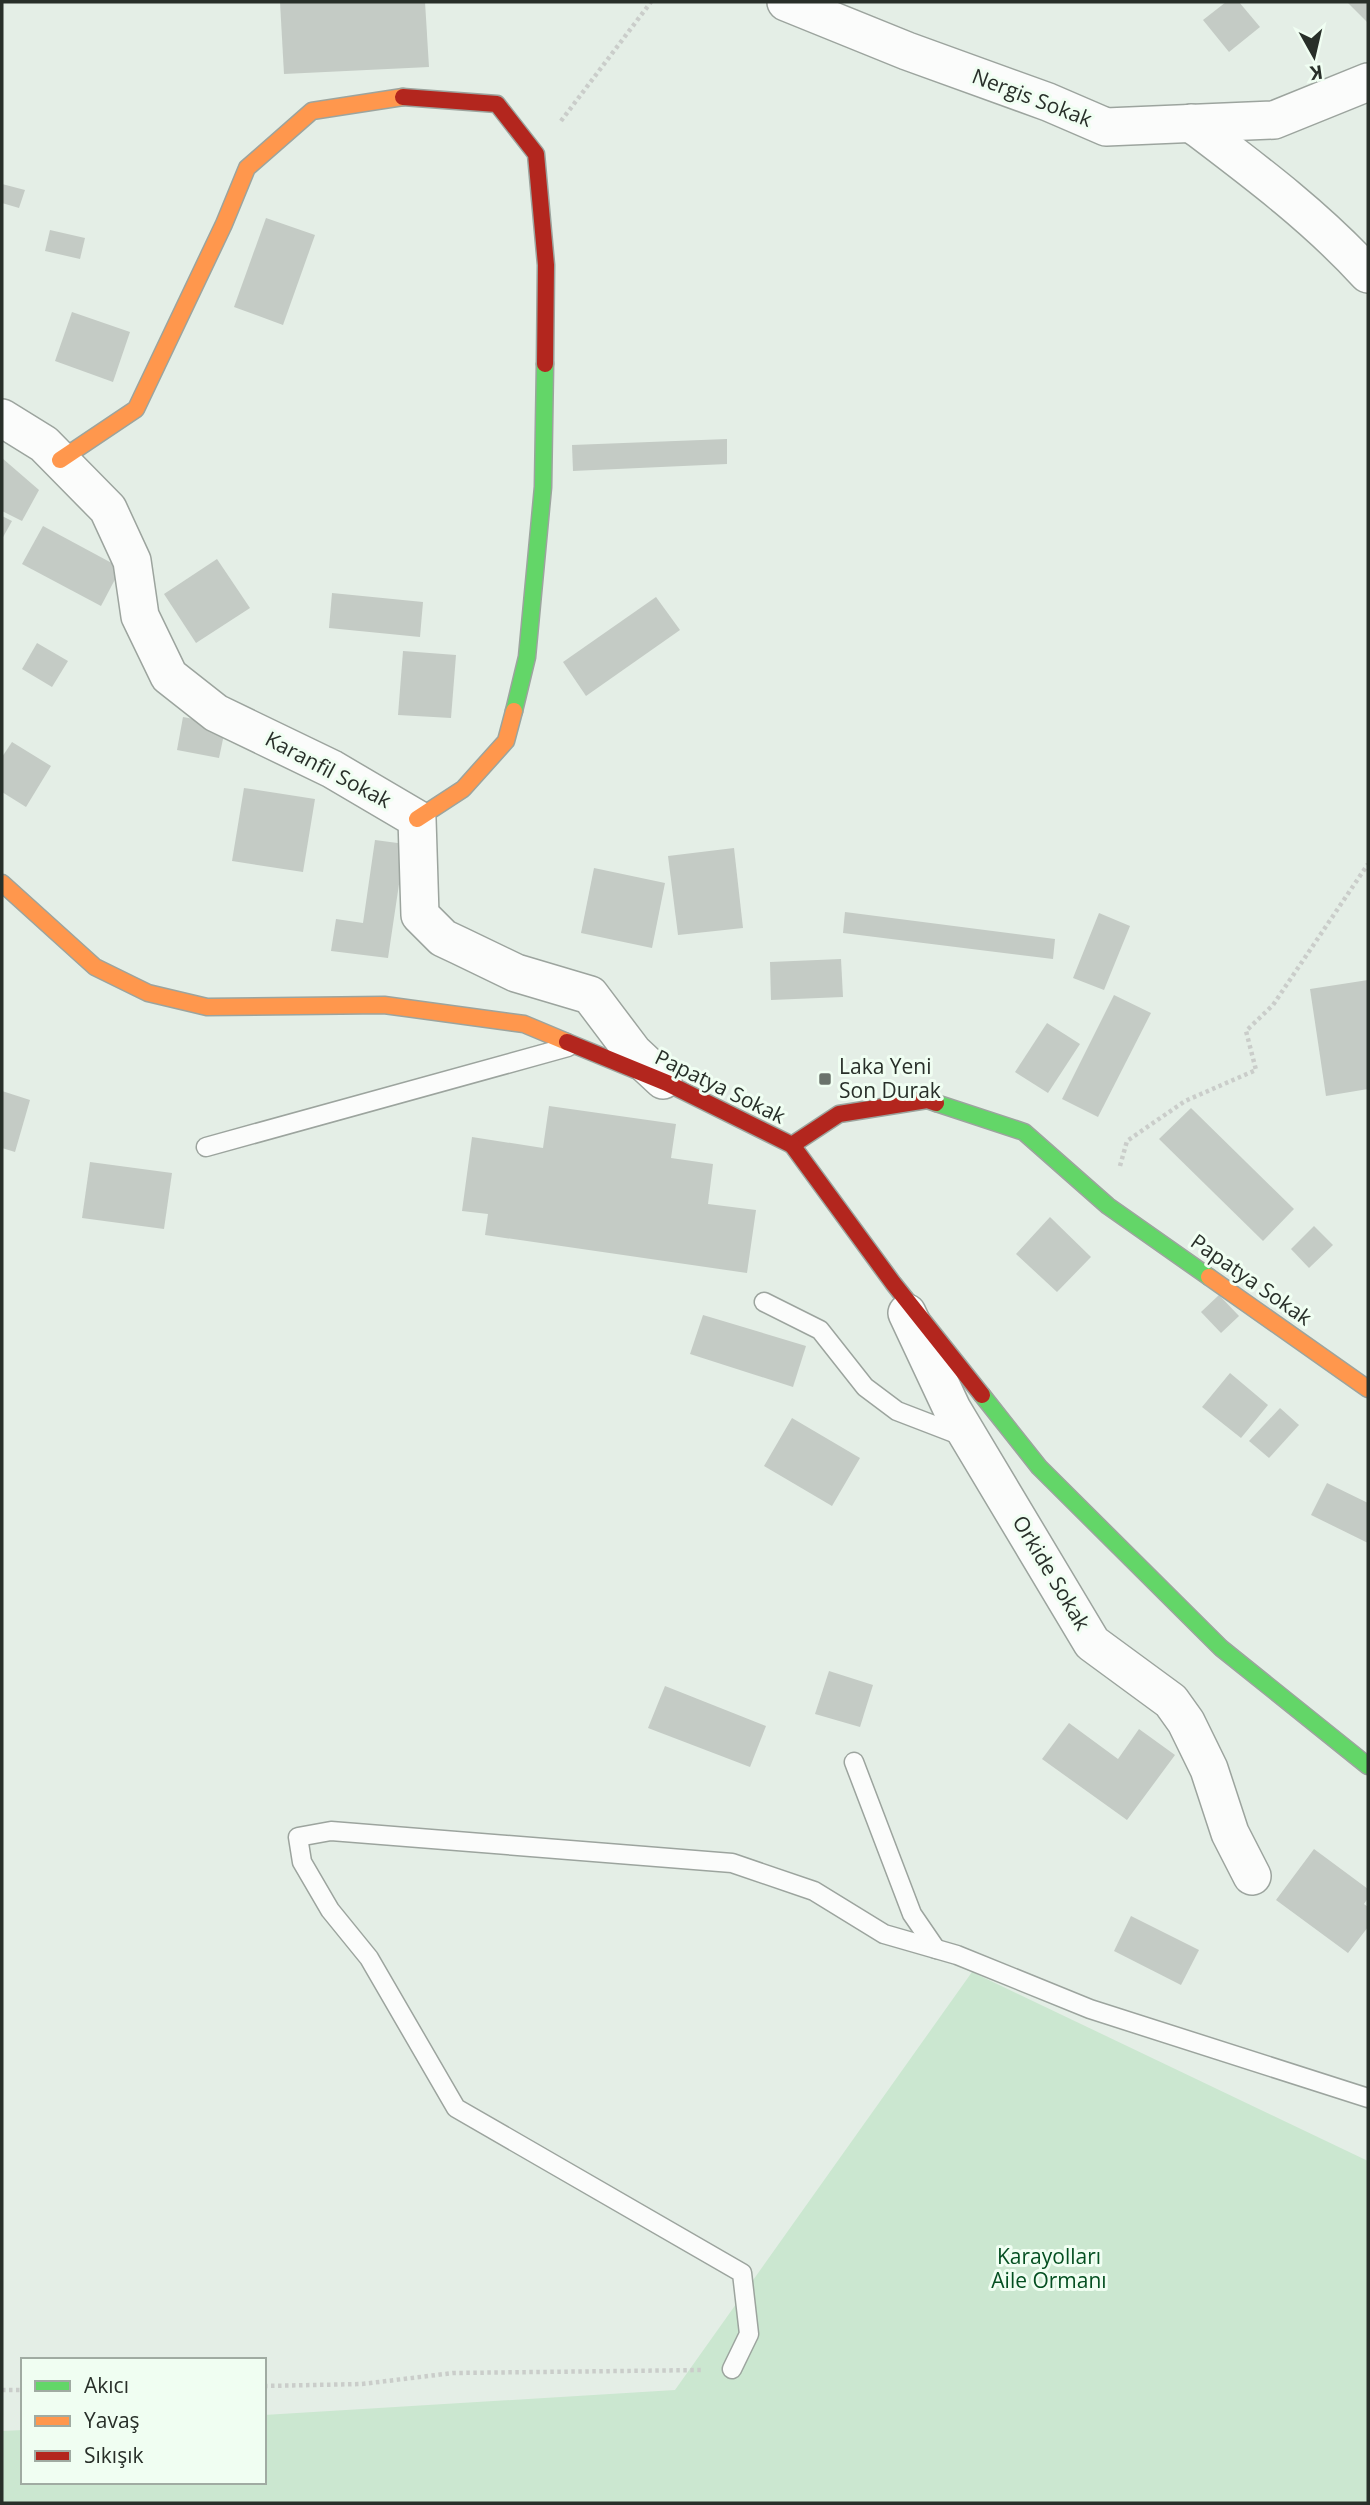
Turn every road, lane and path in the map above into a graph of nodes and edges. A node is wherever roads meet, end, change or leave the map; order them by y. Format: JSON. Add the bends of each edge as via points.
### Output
{"nodes":[{"id":1,"x":651,"y":2,"type":"edge"},
{"id":2,"x":786,"y":2,"type":"edge"},
{"id":3,"x":1368,"y":82,"type":"edge"},
{"id":4,"x":1191,"y":123,"type":"junction"},
{"id":5,"x":537,"y":154,"type":"junction"},
{"id":6,"x":1368,"y":274,"type":"edge"},
{"id":7,"x":2,"y":418,"type":"edge"},
{"id":8,"x":60,"y":460,"type":"junction"},
{"id":9,"x":417,"y":819,"type":"junction"},
{"id":10,"x":1368,"y":864,"type":"edge"},
{"id":11,"x":2,"y":883,"type":"edge"},
{"id":12,"x":575,"y":1045,"type":"junction"},
{"id":13,"x":667,"y":1083,"type":"junction"},
{"id":14,"x":792,"y":1145,"type":"junction"},
{"id":15,"x":206,"y":1147,"type":"dead end"},
{"id":16,"x":1108,"y":1206,"type":"junction"},
{"id":17,"x":893,"y":1283,"type":"junction"},
{"id":18,"x":764,"y":1302,"type":"dead end"},
{"id":19,"x":1368,"y":1389,"type":"edge"},
{"id":20,"x":970,"y":1439,"type":"junction"},
{"id":21,"x":854,"y":1762,"type":"dead end"},
{"id":22,"x":1368,"y":1766,"type":"edge"},
{"id":23,"x":1252,"y":1876,"type":"dead end"},
{"id":24,"x":936,"y":1949,"type":"junction"},
{"id":25,"x":1368,"y":2098,"type":"edge"},
{"id":26,"x":732,"y":2369,"type":"joint"},
{"id":27,"x":266,"y":2386,"type":"edge"},
{"id":28,"x":2,"y":2390,"type":"edge"},
{"id":29,"x":21,"y":2390,"type":"edge"}],
"edges":[{"from":1,"to":5,"type":"path"},
{"from":2,"to":4,"type":"street","name":"Nergis Sokak","via":[[1106,127]]},
{"from":3,"to":4,"type":"street","name":"Nergis Sokak","via":[[1274,120]]},
{"from":4,"to":6,"type":"street","via":[[1296,203]]},
{"from":5,"to":8,"type":"street","via":[[497,104],[410,96],[312,111],[247,168],[136,409]]},
{"from":5,"to":9,"type":"street","via":[[546,265],[543,487],[527,657],[506,741],[463,789]]},
{"from":7,"to":8,"type":"street","name":"Karanfil Sokak","via":[[44,444]]},
{"from":8,"to":9,"type":"street","name":"Karanfil Sokak","via":[[108,509],[132,561],[140,616],[169,676],[216,713],[332,769]]},
{"from":9,"to":13,"type":"street","via":[[420,915],[443,938],[516,972],[590,995],[633,1052]]},
{"from":10,"to":16,"type":"path","via":[[1273,1005],[1247,1031],[1256,1070],[1185,1101],[1127,1141]]},
{"from":11,"to":12,"type":"street","name":"Papatya Sokak","via":[[95,967],[148,993],[207,1007],[384,1005],[524,1024]]},
{"from":12,"to":13,"type":"street","name":"Papatya Sokak"},
{"from":12,"to":15,"type":"lane"},
{"from":13,"to":14,"type":"street","name":"Papatya Sokak"},
{"from":14,"to":16,"type":"street","name":"Papatya Sokak","via":[[839,1114],[927,1100],[1024,1132]]},
{"from":14,"to":17,"type":"street","name":"Orkide Sokak"},
{"from":16,"to":19,"type":"street","name":"Papatya Sokak"},
{"from":17,"to":20,"type":"street","name":"Orkide Sokak"},
{"from":17,"to":22,"type":"street","name":"Orkide Sokak","via":[[1039,1467],[1221,1648]]},
{"from":18,"to":20,"type":"lane","via":[[820,1329],[865,1387],[897,1411]]},
{"from":20,"to":23,"type":"street","name":"Orkide Sokak","via":[[1092,1643],[1171,1702],[1186,1722]]},
{"from":21,"to":24,"type":"lane","via":[[912,1914]]},
{"from":24,"to":25,"type":"lane","via":[[1090,2009]]},
{"from":24,"to":26,"type":"lane","via":[[884,1934],[814,1891],[732,1863],[331,1831],[298,1837],[302,1862],[330,1910],[369,1958],[456,2108],[742,2273],[749,2334]]},
{"from":26,"to":27,"type":"path","via":[[453,2373],[362,2384]]},
{"from":28,"to":29,"type":"path"}]}
